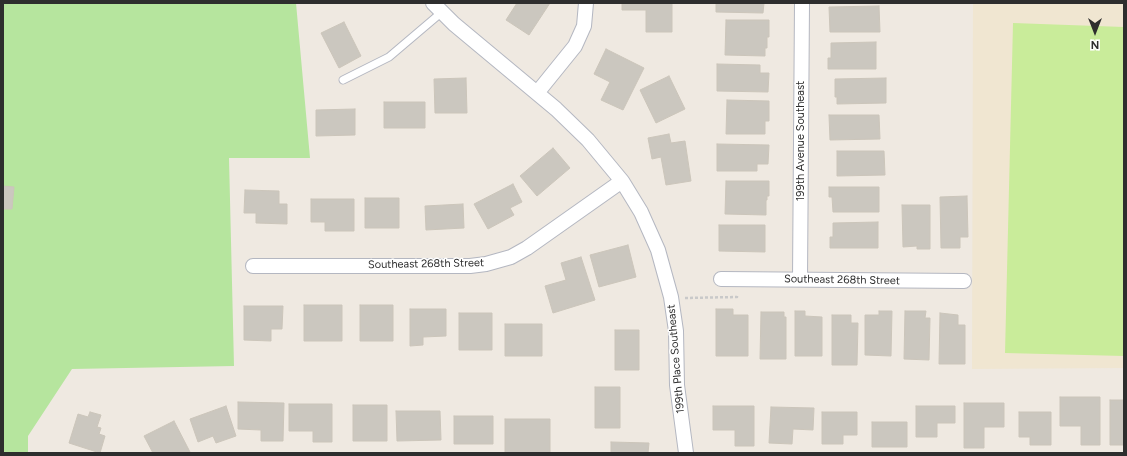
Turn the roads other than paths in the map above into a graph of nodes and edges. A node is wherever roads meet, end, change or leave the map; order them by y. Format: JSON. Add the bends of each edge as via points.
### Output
{"nodes":[{"id":1,"x":586,"y":3,"type":"edge"},
{"id":2,"x":802,"y":3,"type":"edge"},
{"id":3,"x":437,"y":7,"type":"edge"},
{"id":4,"x":343,"y":80,"type":"dead end"},
{"id":5,"x":537,"y":93,"type":"junction"},
{"id":6,"x":622,"y":180,"type":"junction"},
{"id":7,"x":253,"y":266,"type":"dead end"},
{"id":8,"x":721,"y":279,"type":"dead end"},
{"id":9,"x":800,"y":280,"type":"junction"},
{"id":10,"x":964,"y":281,"type":"dead end"},
{"id":11,"x":686,"y":453,"type":"edge"}],
"edges":[{"from":1,"to":5,"type":"street","via":[[584,26],[575,46]]},
{"from":2,"to":9,"type":"street","name":"199th Avenue Southeast"},
{"from":3,"to":4,"type":"lane","via":[[389,57]]},
{"from":3,"to":5,"type":"street","name":"199th Place Southeast"},
{"from":5,"to":6,"type":"street","name":"199th Place Southeast","via":[[588,140]]},
{"from":6,"to":7,"type":"street","name":"Southeast 268th Street","via":[[527,248],[511,257],[486,264]]},
{"from":6,"to":11,"type":"street","name":"199th Place Southeast","via":[[641,212],[658,250],[671,300],[676,331],[677,384]]},
{"from":8,"to":9,"type":"street","name":"Southeast 268th Street"},
{"from":9,"to":10,"type":"street","name":"Southeast 268th Street"}]}
